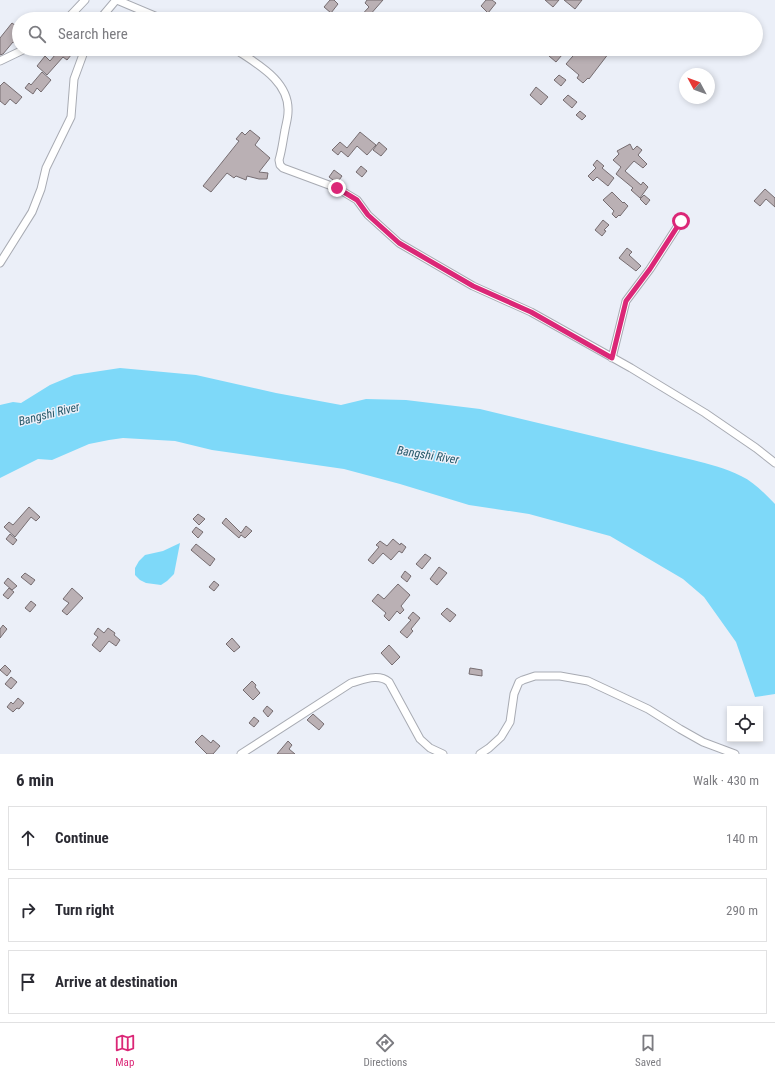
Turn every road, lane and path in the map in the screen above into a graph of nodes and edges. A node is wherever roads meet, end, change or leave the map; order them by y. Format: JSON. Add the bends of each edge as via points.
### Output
{"nodes":[{"id":1,"x":84,"y":0,"type":"edge"},
{"id":2,"x":116,"y":0,"type":"edge"},
{"id":3,"x":73,"y":12,"type":"edge"},
{"id":4,"x":106,"y":12,"type":"edge"},
{"id":5,"x":145,"y":12,"type":"edge"},
{"id":6,"x":12,"y":55,"type":"edge"},
{"id":7,"x":82,"y":56,"type":"edge"},
{"id":8,"x":246,"y":56,"type":"edge"},
{"id":9,"x":0,"y":61,"type":"edge"},
{"id":10,"x":681,"y":221,"type":"dead end"},
{"id":11,"x":0,"y":263,"type":"edge"},
{"id":12,"x":612,"y":358,"type":"junction"},
{"id":13,"x":775,"y":463,"type":"edge"},
{"id":14,"x":241,"y":754,"type":"edge"},
{"id":15,"x":443,"y":754,"type":"edge"},
{"id":16,"x":480,"y":754,"type":"edge"},
{"id":17,"x":735,"y":754,"type":"edge"}],
"edges":[{"from":1,"to":3,"type":"street"},
{"from":2,"to":4,"type":"street"},
{"from":2,"to":5,"type":"street"},
{"from":6,"to":9,"type":"street"},
{"from":7,"to":11,"type":"street","via":[[74,79],[71,118],[46,168],[32,212]]},
{"from":8,"to":12,"type":"street","via":[[273,77],[286,97],[288,111],[280,160],[283,168],[337,188],[357,200],[368,215],[399,243],[473,286],[531,312]]},
{"from":10,"to":12,"type":"street","via":[[626,301]]},
{"from":12,"to":13,"type":"street","via":[[705,413]]},
{"from":14,"to":15,"type":"street","via":[[351,683],[370,678],[382,678],[389,682],[420,739],[430,748]]},
{"from":16,"to":17,"type":"street","via":[[501,737],[510,722],[514,694],[519,682],[535,676],[560,676],[588,681],[648,709],[703,742]]}]}
